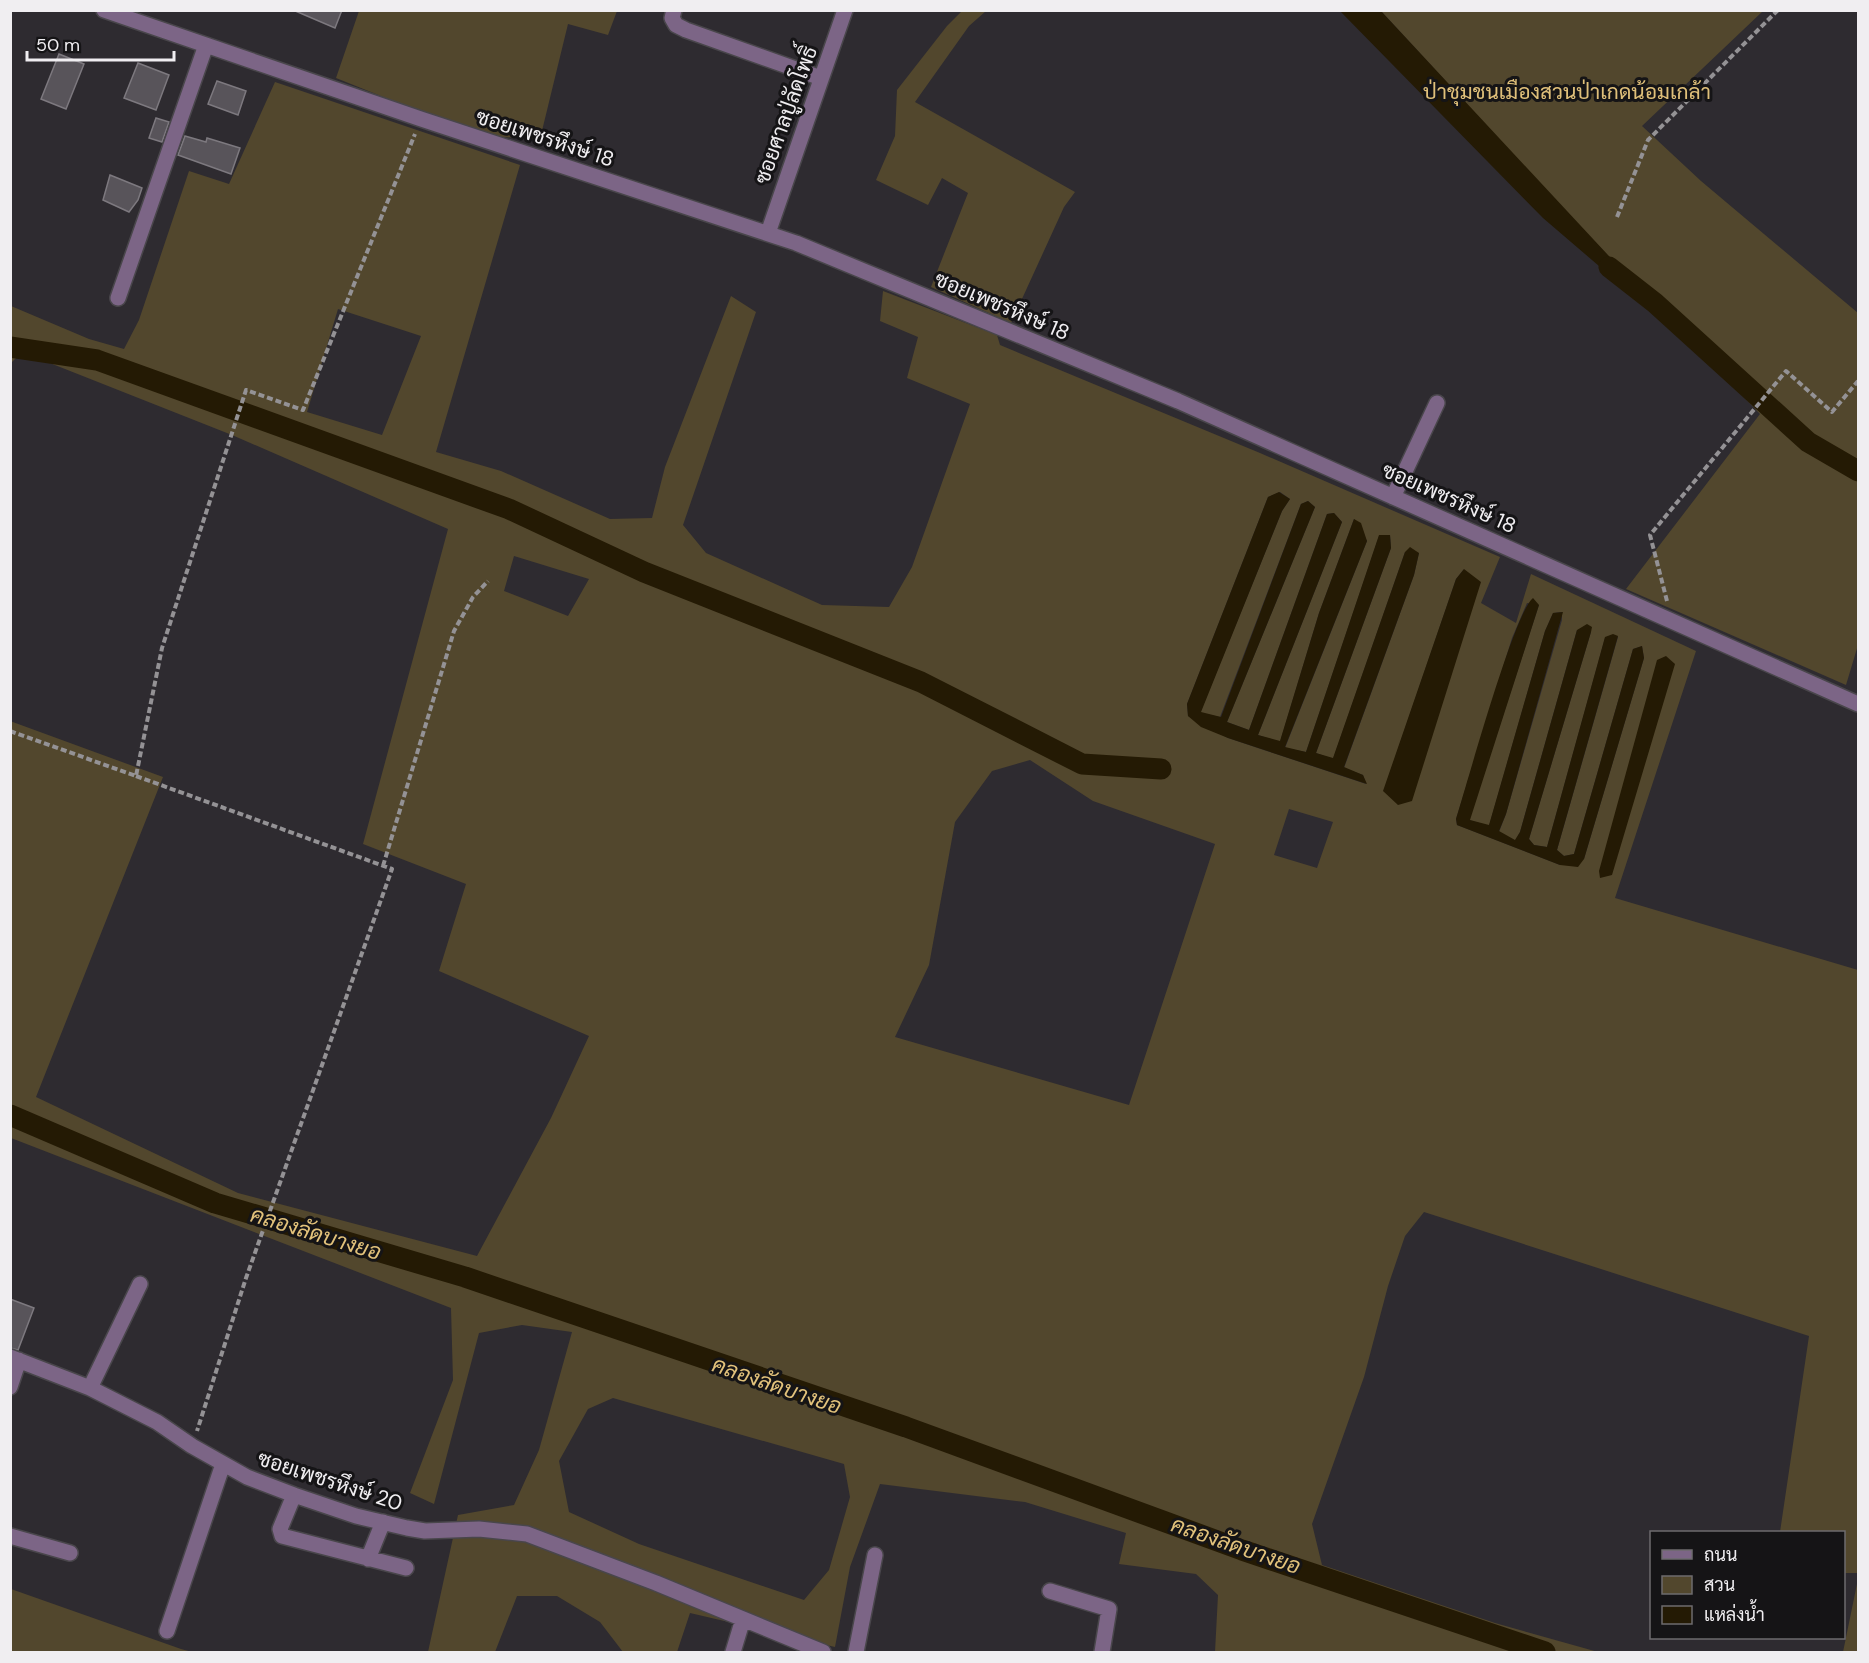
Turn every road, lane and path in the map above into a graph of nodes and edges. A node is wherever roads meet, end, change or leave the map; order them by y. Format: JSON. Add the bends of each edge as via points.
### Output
{"nodes":[{"id":1,"x":104,"y":10,"type":"edge"},
{"id":2,"x":674,"y":10,"type":"edge"},
{"id":3,"x":845,"y":10,"type":"edge"},
{"id":4,"x":1778,"y":10,"type":"edge"},
{"id":5,"x":206,"y":45,"type":"junction"},
{"id":6,"x":821,"y":78,"type":"junction"},
{"id":7,"x":421,"y":119,"type":"junction"},
{"id":8,"x":1617,"y":217,"type":"dead end"},
{"id":9,"x":768,"y":234,"type":"junction"},
{"id":10,"x":118,"y":298,"type":"dead end"},
{"id":11,"x":1858,"y":381,"type":"edge"},
{"id":12,"x":1437,"y":403,"type":"dead end"},
{"id":13,"x":1393,"y":497,"type":"junction"},
{"id":14,"x":488,"y":581,"type":"dead end"},
{"id":15,"x":1673,"y":622,"type":"junction"},
{"id":16,"x":1858,"y":704,"type":"edge"},
{"id":17,"x":10,"y":731,"type":"edge"},
{"id":18,"x":136,"y":776,"type":"junction"},
{"id":19,"x":383,"y":866,"type":"junction"},
{"id":20,"x":140,"y":1284,"type":"dead end"},
{"id":21,"x":15,"y":1359,"type":"edge"},
{"id":22,"x":10,"y":1387,"type":"edge"},
{"id":23,"x":90,"y":1388,"type":"junction"},
{"id":24,"x":192,"y":1446,"type":"junction"},
{"id":25,"x":223,"y":1464,"type":"junction"},
{"id":26,"x":294,"y":1495,"type":"junction"},
{"id":27,"x":383,"y":1522,"type":"junction"},
{"id":28,"x":10,"y":1536,"type":"edge"},
{"id":29,"x":70,"y":1553,"type":"dead end"},
{"id":30,"x":875,"y":1556,"type":"dead end"},
{"id":31,"x":368,"y":1559,"type":"junction"},
{"id":32,"x":405,"y":1568,"type":"dead end"},
{"id":33,"x":1050,"y":1591,"type":"dead end"},
{"id":34,"x":743,"y":1619,"type":"junction"},
{"id":35,"x":167,"y":1631,"type":"dead end"},
{"id":36,"x":733,"y":1653,"type":"edge"},
{"id":37,"x":823,"y":1653,"type":"edge"},
{"id":38,"x":856,"y":1653,"type":"edge"},
{"id":39,"x":1102,"y":1653,"type":"edge"}],
"edges":[{"from":1,"to":5,"type":"street","name":"ซอยเพชรหึงษ์ 18"},
{"from":2,"to":6,"type":"street","via":[[672,18],[676,25],[686,30]]},
{"from":3,"to":6,"type":"street","name":"ซอยศาลปู่ลัดโพธิ์"},
{"from":4,"to":8,"type":"path","via":[[1648,140]]},
{"from":5,"to":7,"type":"street","name":"ซอยเพชรหึงษ์ 18"},
{"from":5,"to":10,"type":"street"},
{"from":6,"to":9,"type":"street","name":"ซอยศาลปู่ลัดโพธิ์"},
{"from":7,"to":9,"type":"street","name":"ซอยเพชรหึงษ์ 18"},
{"from":7,"to":18,"type":"path","via":[[303,410],[246,390],[162,648]]},
{"from":9,"to":13,"type":"street","name":"ซอยเพชรหึงษ์ 18","via":[[1178,401]]},
{"from":11,"to":15,"type":"path","via":[[1832,412],[1786,371],[1650,535]]},
{"from":12,"to":13,"type":"street"},
{"from":13,"to":15,"type":"street","name":"ซอยเพชรหึงษ์ 18"},
{"from":14,"to":19,"type":"path","via":[[473,597],[454,631]]},
{"from":15,"to":16,"type":"street","name":"ซอยเพชรหึงษ์ 18"},
{"from":17,"to":18,"type":"path"},
{"from":18,"to":19,"type":"path"},
{"from":19,"to":24,"type":"path","via":[[392,869],[246,1278]]},
{"from":20,"to":23,"type":"street"},
{"from":21,"to":22,"type":"street"},
{"from":21,"to":23,"type":"street","name":"ซอยเพชรหึงษ์ 20"},
{"from":23,"to":24,"type":"street","name":"ซอยเพชรหึงษ์ 20","via":[[157,1422]]},
{"from":24,"to":25,"type":"street","name":"ซอยเพชรหึงษ์ 20"},
{"from":25,"to":26,"type":"street","name":"ซอยเพชรหึงษ์ 20"},
{"from":25,"to":35,"type":"street"},
{"from":26,"to":27,"type":"street","name":"ซอยเพชรหึงษ์ 20"},
{"from":26,"to":31,"type":"street","via":[[280,1529],[282,1536]]},
{"from":27,"to":31,"type":"street"},
{"from":27,"to":34,"type":"street","name":"ซอยเพชรหึงษ์ 20","via":[[425,1531],[479,1529],[527,1534]]},
{"from":28,"to":29,"type":"street"},
{"from":30,"to":38,"type":"street"},
{"from":31,"to":32,"type":"street"},
{"from":33,"to":39,"type":"street","via":[[1109,1609]]},
{"from":34,"to":36,"type":"street"},
{"from":34,"to":37,"type":"street","name":"ซอยเพชรหึงษ์ 20"}]}
